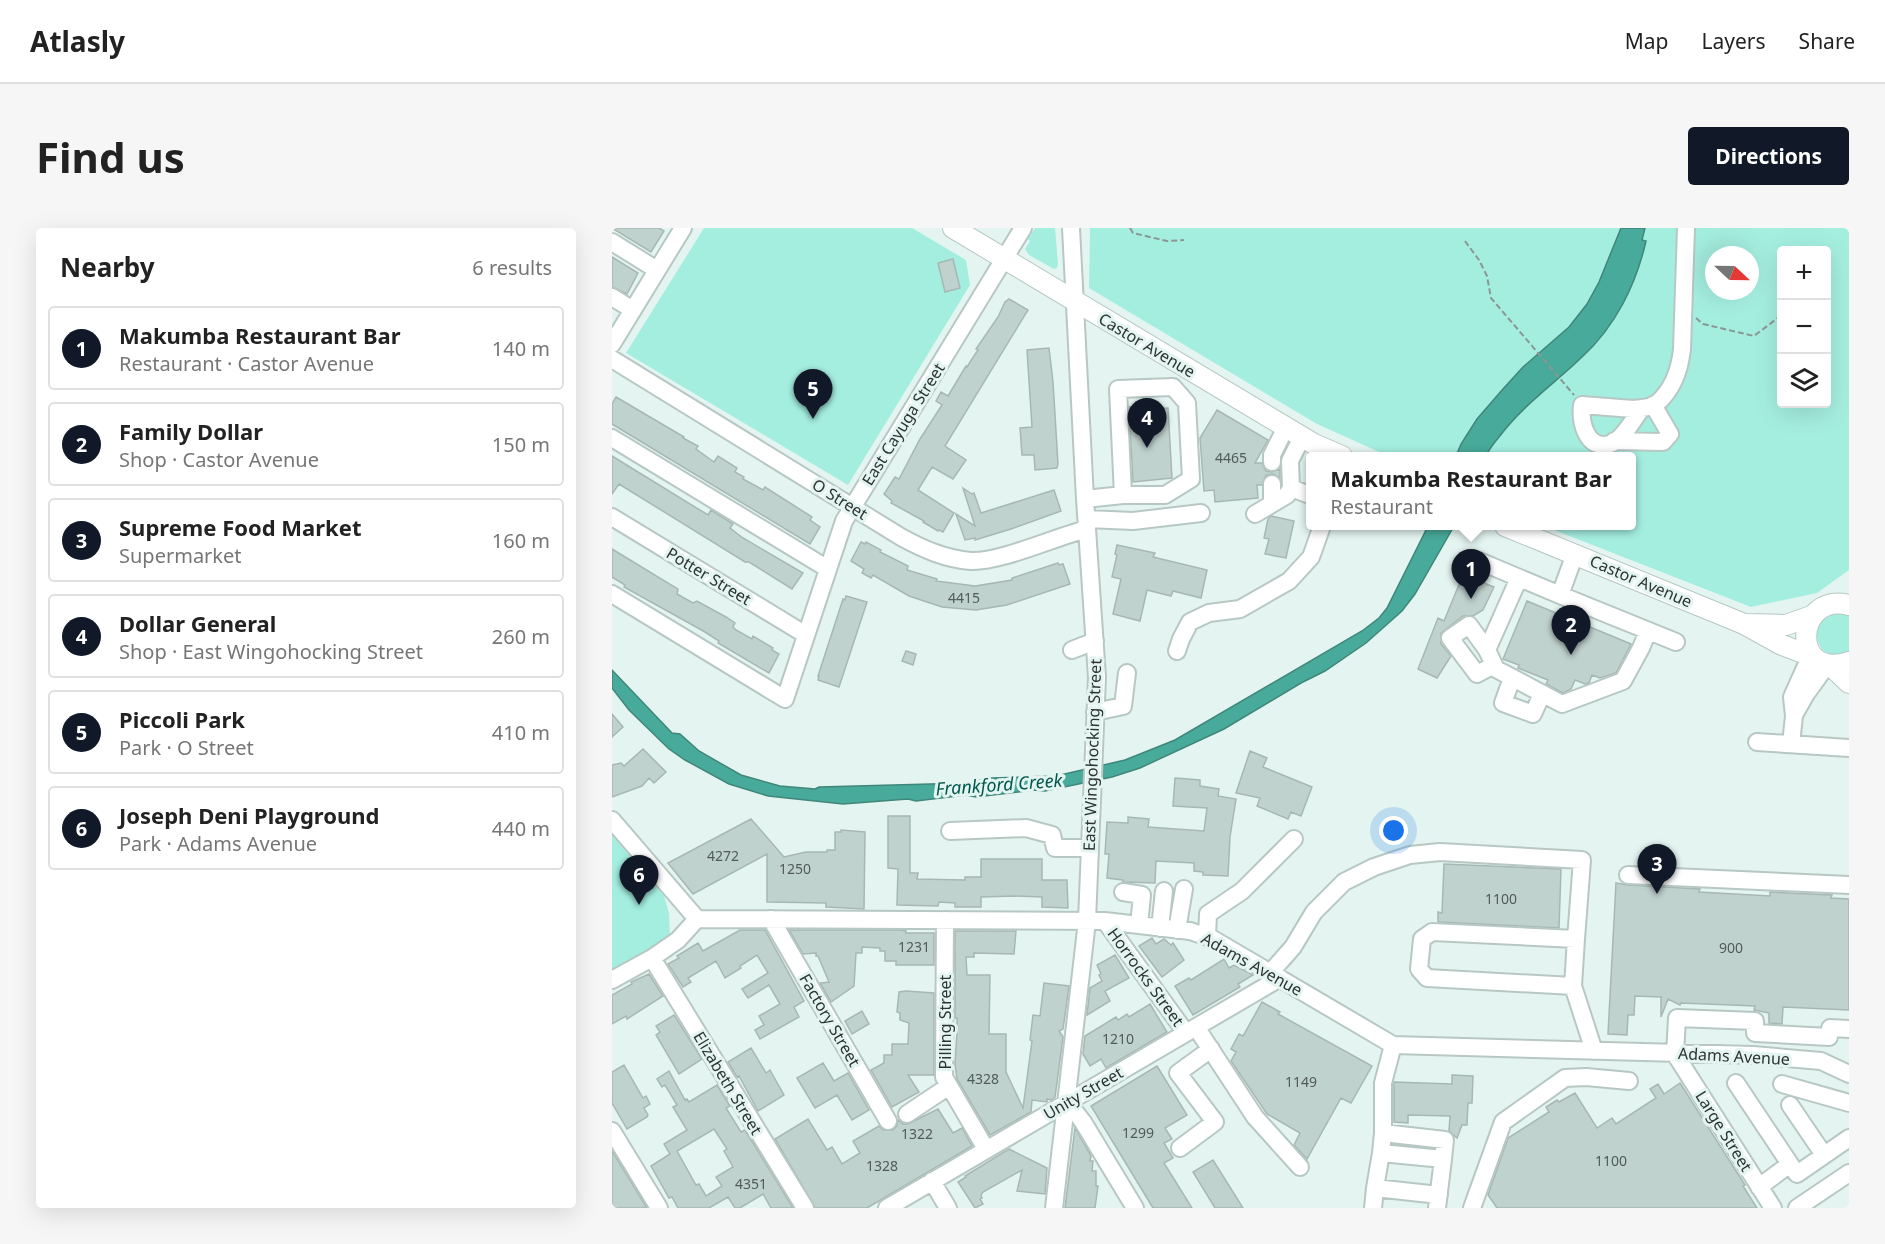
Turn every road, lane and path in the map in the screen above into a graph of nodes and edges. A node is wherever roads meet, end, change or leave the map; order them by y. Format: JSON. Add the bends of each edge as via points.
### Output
{"nodes":[{"id":1,"x":953,"y":228,"type":"edge"},
{"id":2,"x":1023,"y":228,"type":"edge"},
{"id":3,"x":1071,"y":228,"type":"edge"},
{"id":4,"x":1130,"y":228,"type":"edge"},
{"id":5,"x":1686,"y":228,"type":"edge"},
{"id":6,"x":677,"y":230,"type":"edge"},
{"id":7,"x":1184,"y":240,"type":"dead end"},
{"id":8,"x":1465,"y":241,"type":"dead end"},
{"id":9,"x":612,"y":242,"type":"edge"},
{"id":10,"x":1004,"y":259,"type":"junction"},
{"id":11,"x":657,"y":270,"type":"junction"},
{"id":12,"x":612,"y":297,"type":"edge"},
{"id":13,"x":1075,"y":302,"type":"junction"},
{"id":14,"x":1683,"y":305,"type":"junction"},
{"id":15,"x":633,"y":310,"type":"junction"},
{"id":16,"x":1777,"y":319,"type":"edge"},
{"id":17,"x":612,"y":344,"type":"edge"},
{"id":18,"x":612,"y":359,"type":"edge"},
{"id":19,"x":1185,"y":367,"type":"junction"},
{"id":20,"x":1173,"y":387,"type":"junction"},
{"id":21,"x":1580,"y":402,"type":"junction"},
{"id":22,"x":1647,"y":407,"type":"junction"},
{"id":23,"x":1294,"y":432,"type":"junction"},
{"id":24,"x":612,"y":438,"type":"edge"},
{"id":25,"x":1614,"y":441,"type":"junction"},
{"id":26,"x":1334,"y":452,"type":"edge"},
{"id":27,"x":1272,"y":462,"type":"dead end"},
{"id":28,"x":1272,"y":484,"type":"dead end"},
{"id":29,"x":1291,"y":488,"type":"junction"},
{"id":30,"x":1306,"y":494,"type":"edge"},
{"id":31,"x":1123,"y":495,"type":"junction"},
{"id":32,"x":1085,"y":499,"type":"junction"},
{"id":33,"x":1272,"y":503,"type":"junction"},
{"id":34,"x":852,"y":507,"type":"junction"},
{"id":35,"x":1201,"y":513,"type":"dead end"},
{"id":36,"x":1255,"y":514,"type":"dead end"},
{"id":37,"x":612,"y":517,"type":"edge"},
{"id":38,"x":1087,"y":524,"type":"junction"},
{"id":39,"x":1320,"y":530,"type":"edge"},
{"id":40,"x":1517,"y":530,"type":"edge"},
{"id":41,"x":1575,"y":555,"type":"junction"},
{"id":42,"x":1479,"y":561,"type":"dead end"},
{"id":43,"x":828,"y":569,"type":"junction"},
{"id":44,"x":1519,"y":578,"type":"junction"},
{"id":45,"x":1849,"y":592,"type":"edge"},
{"id":46,"x":612,"y":594,"type":"edge"},
{"id":47,"x":1560,"y":595,"type":"junction"},
{"id":48,"x":1840,"y":604,"type":"edge"},
{"id":49,"x":1814,"y":615,"type":"junction"},
{"id":50,"x":1743,"y":624,"type":"junction"},
{"id":51,"x":1648,"y":631,"type":"junction"},
{"id":52,"x":806,"y":634,"type":"junction"},
{"id":53,"x":1095,"y":641,"type":"junction"},
{"id":54,"x":1676,"y":642,"type":"dead end"},
{"id":55,"x":1072,"y":650,"type":"dead end"},
{"id":56,"x":1177,"y":651,"type":"dead end"},
{"id":57,"x":1826,"y":661,"type":"edge"},
{"id":58,"x":1127,"y":673,"type":"dead end"},
{"id":59,"x":1512,"y":678,"type":"junction"},
{"id":60,"x":1849,"y":683,"type":"edge"},
{"id":61,"x":1542,"y":694,"type":"junction"},
{"id":62,"x":1095,"y":712,"type":"junction"},
{"id":63,"x":1757,"y":742,"type":"dead end"},
{"id":64,"x":1791,"y":744,"type":"junction"},
{"id":65,"x":1849,"y":748,"type":"edge"},
{"id":66,"x":612,"y":820,"type":"edge"},
{"id":67,"x":950,"y":831,"type":"dead end"},
{"id":68,"x":1294,"y":839,"type":"dead end"},
{"id":69,"x":1090,"y":848,"type":"junction"},
{"id":70,"x":1628,"y":874,"type":"dead end"},
{"id":71,"x":1849,"y":885,"type":"edge"},
{"id":72,"x":1184,"y":889,"type":"dead end"},
{"id":73,"x":1164,"y":891,"type":"dead end"},
{"id":74,"x":1124,"y":892,"type":"dead end"},
{"id":75,"x":698,"y":919,"type":"junction"},
{"id":76,"x":771,"y":919,"type":"junction"},
{"id":77,"x":945,"y":920,"type":"junction"},
{"id":78,"x":1087,"y":921,"type":"junction"},
{"id":79,"x":1105,"y":921,"type":"junction"},
{"id":80,"x":1139,"y":925,"type":"junction"},
{"id":81,"x":1160,"y":928,"type":"junction"},
{"id":82,"x":1177,"y":930,"type":"junction"},
{"id":83,"x":1207,"y":937,"type":"junction"},
{"id":84,"x":1576,"y":939,"type":"junction"},
{"id":85,"x":652,"y":958,"type":"junction"},
{"id":86,"x":1275,"y":975,"type":"junction"},
{"id":87,"x":612,"y":980,"type":"edge"},
{"id":88,"x":1573,"y":986,"type":"junction"},
{"id":89,"x":1849,"y":1029,"type":"edge"},
{"id":90,"x":1191,"y":1030,"type":"junction"},
{"id":91,"x":1393,"y":1045,"type":"junction"},
{"id":92,"x":1210,"y":1049,"type":"junction"},
{"id":93,"x":1589,"y":1051,"type":"junction"},
{"id":94,"x":1675,"y":1054,"type":"junction"},
{"id":95,"x":1849,"y":1074,"type":"edge"},
{"id":96,"x":1586,"y":1077,"type":"junction"},
{"id":97,"x":1629,"y":1081,"type":"dead end"},
{"id":98,"x":1736,"y":1083,"type":"dead end"},
{"id":99,"x":1782,"y":1084,"type":"dead end"},
{"id":100,"x":949,"y":1086,"type":"junction"},
{"id":101,"x":1067,"y":1101,"type":"junction"},
{"id":102,"x":1849,"y":1103,"type":"edge"},
{"id":103,"x":1790,"y":1105,"type":"dead end"},
{"id":104,"x":907,"y":1114,"type":"dead end"},
{"id":105,"x":888,"y":1121,"type":"dead end"},
{"id":106,"x":612,"y":1131,"type":"edge"},
{"id":107,"x":1383,"y":1133,"type":"junction"},
{"id":108,"x":1849,"y":1138,"type":"edge"},
{"id":109,"x":1180,"y":1148,"type":"dead end"},
{"id":110,"x":986,"y":1149,"type":"junction"},
{"id":111,"x":1381,"y":1153,"type":"junction"},
{"id":112,"x":1824,"y":1155,"type":"junction"},
{"id":113,"x":1443,"y":1159,"type":"junction"},
{"id":114,"x":1790,"y":1164,"type":"junction"},
{"id":115,"x":1300,"y":1167,"type":"dead end"},
{"id":116,"x":1849,"y":1173,"type":"edge"},
{"id":117,"x":932,"y":1181,"type":"junction"},
{"id":118,"x":1760,"y":1187,"type":"junction"},
{"id":119,"x":1375,"y":1188,"type":"junction"},
{"id":120,"x":1438,"y":1201,"type":"edge"},
{"id":121,"x":659,"y":1208,"type":"edge"},
{"id":122,"x":805,"y":1208,"type":"edge"},
{"id":123,"x":887,"y":1208,"type":"edge"},
{"id":124,"x":948,"y":1208,"type":"edge"},
{"id":125,"x":1054,"y":1208,"type":"edge"},
{"id":126,"x":1135,"y":1208,"type":"edge"},
{"id":127,"x":1373,"y":1208,"type":"edge"},
{"id":128,"x":1472,"y":1208,"type":"edge"},
{"id":129,"x":1773,"y":1208,"type":"edge"},
{"id":130,"x":1797,"y":1208,"type":"edge"}],
"edges":[{"from":1,"to":10,"type":"main road","name":"Castor Avenue"},
{"from":2,"to":10,"type":"street","name":"East Cayuga Street"},
{"from":3,"to":13,"type":"street","name":"East Wingohocking Street"},
{"from":4,"to":7,"type":"path","via":[[1133,233],[1167,241]]},
{"from":5,"to":14,"type":"street"},
{"from":6,"to":11,"type":"street"},
{"from":8,"to":21,"type":"path","via":[[1487,276],[1491,298]]},
{"from":9,"to":11,"type":"street"},
{"from":10,"to":13,"type":"main road","name":"Castor Avenue"},
{"from":10,"to":34,"type":"street","name":"East Cayuga Street"},
{"from":11,"to":15,"type":"street"},
{"from":12,"to":15,"type":"street"},
{"from":13,"to":19,"type":"main road","name":"Castor Avenue"},
{"from":13,"to":32,"type":"street","name":"East Wingohocking Street"},
{"from":14,"to":16,"type":"path","via":[[1703,324],[1754,336]]},
{"from":14,"to":22,"type":"street","via":[[1680,366],[1656,404]]},
{"from":15,"to":17,"type":"street"},
{"from":18,"to":34,"type":"street","name":"O Street"},
{"from":19,"to":20,"type":"street"},
{"from":19,"to":23,"type":"main road","name":"Castor Avenue"},
{"from":20,"to":31,"type":"street","via":[[1118,389]]},
{"from":20,"to":31,"type":"street","via":[[1187,403],[1191,479],[1165,495]]},
{"from":21,"to":22,"type":"street"},
{"from":21,"to":25,"type":"street","via":[[1584,432],[1600,444]]},
{"from":22,"to":25,"type":"street"},
{"from":22,"to":25,"type":"street","via":[[1670,434],[1663,442]]},
{"from":23,"to":26,"type":"main road","name":"Castor Avenue"},
{"from":23,"to":27,"type":"street","via":[[1272,454]]},
{"from":23,"to":29,"type":"street"},
{"from":24,"to":43,"type":"street"},
{"from":28,"to":33,"type":"street"},
{"from":29,"to":30,"type":"street"},
{"from":29,"to":33,"type":"street","via":[[1287,495]]},
{"from":31,"to":32,"type":"street"},
{"from":32,"to":38,"type":"street","name":"East Wingohocking Street"},
{"from":33,"to":36,"type":"street"},
{"from":34,"to":38,"type":"street","name":"O Street","via":[[921,548],[972,561],[1002,556]]},
{"from":34,"to":43,"type":"street","name":"East Cayuga Street"},
{"from":35,"to":38,"type":"street"},
{"from":37,"to":52,"type":"street","name":"Potter Street"},
{"from":38,"to":53,"type":"street","name":"East Wingohocking Street"},
{"from":39,"to":56,"type":"street","via":[[1311,557],[1289,581],[1240,609],[1209,613],[1190,622]]},
{"from":40,"to":41,"type":"main road","name":"Castor Avenue"},
{"from":41,"to":47,"type":"street"},
{"from":41,"to":50,"type":"main road","name":"Castor Avenue"},
{"from":42,"to":44,"type":"street"},
{"from":43,"to":52,"type":"street","name":"East Cayuga Street"},
{"from":44,"to":47,"type":"street"},
{"from":44,"to":59,"type":"street","via":[[1490,658],[1496,669]]},
{"from":45,"to":48,"type":"street"},
{"from":46,"to":52,"type":"street","name":"East Cayuga Street","via":[[785,699]]},
{"from":47,"to":51,"type":"street"},
{"from":48,"to":49,"type":"main road","name":"Castor Avenue"},
{"from":49,"to":50,"type":"main road","name":"Castor Avenue","via":[[1786,625]]},
{"from":49,"to":57,"type":"main road","via":[[1808,624],[1807,645]]},
{"from":50,"to":57,"type":"main road","name":"Castor Avenue","via":[[1782,645]]},
{"from":51,"to":54,"type":"street"},
{"from":51,"to":61,"type":"street","via":[[1623,681],[1562,704]]},
{"from":53,"to":55,"type":"street"},
{"from":53,"to":62,"type":"street","name":"East Wingohocking Street"},
{"from":57,"to":60,"type":"main road","name":"Castor Avenue"},
{"from":57,"to":64,"type":"street","via":[[1804,668],[1792,697]]},
{"from":58,"to":62,"type":"street","via":[[1123,705]]},
{"from":59,"to":61,"type":"street"},
{"from":59,"to":61,"type":"street","via":[[1503,703],[1533,714]]},
{"from":62,"to":69,"type":"street","name":"East Wingohocking Street"},
{"from":63,"to":64,"type":"street"},
{"from":64,"to":65,"type":"street"},
{"from":66,"to":75,"type":"street"},
{"from":67,"to":69,"type":"street","via":[[1026,828],[1052,835],[1055,848]]},
{"from":68,"to":83,"type":"street","via":[[1242,891],[1208,914]]},
{"from":69,"to":78,"type":"street","name":"East Wingohocking Street"},
{"from":70,"to":71,"type":"street"},
{"from":72,"to":82,"type":"street"},
{"from":73,"to":81,"type":"street"},
{"from":74,"to":80,"type":"street","via":[[1142,895]]},
{"from":75,"to":76,"type":"street","name":"Adams Avenue"},
{"from":75,"to":85,"type":"street","via":[[678,940]]},
{"from":76,"to":77,"type":"street","name":"Adams Avenue"},
{"from":76,"to":105,"type":"street","name":"Factory Street"},
{"from":77,"to":78,"type":"street","name":"Adams Avenue"},
{"from":77,"to":100,"type":"street","name":"Pilling Street","via":[[944,1077]]},
{"from":78,"to":79,"type":"street","name":"Adams Avenue"},
{"from":78,"to":101,"type":"street","name":"East Wingohocking Street"},
{"from":79,"to":80,"type":"street","name":"Adams Avenue"},
{"from":79,"to":90,"type":"street","name":"Horrocks Street"},
{"from":80,"to":81,"type":"street","name":"Adams Avenue"},
{"from":81,"to":82,"type":"street","name":"Adams Avenue"},
{"from":82,"to":83,"type":"street","name":"Adams Avenue"},
{"from":83,"to":86,"type":"street","name":"Adams Avenue"},
{"from":84,"to":86,"type":"street","name":"Unity Street","via":[[1582,860],[1440,852],[1410,855],[1344,882],[1314,912]]},
{"from":84,"to":88,"type":"street"},
{"from":84,"to":88,"type":"street","via":[[1432,932],[1422,939],[1419,969],[1427,978]]},
{"from":85,"to":87,"type":"street"},
{"from":85,"to":122,"type":"street","name":"Elizabeth Street"},
{"from":86,"to":90,"type":"street","name":"Unity Street"},
{"from":86,"to":91,"type":"street","name":"Adams Avenue"},
{"from":88,"to":93,"type":"street"},
{"from":89,"to":94,"type":"street","via":[[1830,1028],[1829,1037],[1755,1033],[1755,1021],[1677,1018]]},
{"from":90,"to":92,"type":"street","name":"Horrocks Street"},
{"from":90,"to":101,"type":"street","name":"Unity Street"},
{"from":91,"to":93,"type":"street","name":"Adams Avenue"},
{"from":91,"to":107,"type":"street","via":[[1383,1083]]},
{"from":92,"to":109,"type":"street","via":[[1178,1073],[1215,1122]]},
{"from":92,"to":115,"type":"street","name":"Horrocks Street","via":[[1255,1117]]},
{"from":93,"to":94,"type":"street","name":"Adams Avenue"},
{"from":93,"to":96,"type":"street"},
{"from":94,"to":95,"type":"street","name":"Adams Avenue","via":[[1821,1061]]},
{"from":94,"to":118,"type":"street","name":"Large Street"},
{"from":96,"to":97,"type":"street"},
{"from":96,"to":128,"type":"street","via":[[1565,1078],[1503,1122]]},
{"from":98,"to":114,"type":"street"},
{"from":99,"to":102,"type":"street"},
{"from":100,"to":104,"type":"street"},
{"from":100,"to":110,"type":"street","name":"Pilling Street"},
{"from":101,"to":110,"type":"street","name":"Unity Street"},
{"from":101,"to":125,"type":"street","name":"East Wingohocking Street"},
{"from":101,"to":126,"type":"street"},
{"from":103,"to":112,"type":"street"},
{"from":106,"to":121,"type":"street"},
{"from":107,"to":111,"type":"street"},
{"from":107,"to":113,"type":"street","via":[[1445,1140]]},
{"from":108,"to":112,"type":"street"},
{"from":110,"to":117,"type":"street","name":"Unity Street"},
{"from":111,"to":113,"type":"street"},
{"from":111,"to":119,"type":"street"},
{"from":112,"to":114,"type":"street","via":[[1797,1174]]},
{"from":113,"to":120,"type":"street"},
{"from":114,"to":118,"type":"street"},
{"from":116,"to":130,"type":"street"},
{"from":117,"to":123,"type":"street","name":"Unity Street"},
{"from":117,"to":124,"type":"street"},
{"from":118,"to":129,"type":"street","name":"Large Street"},
{"from":119,"to":120,"type":"street"},
{"from":119,"to":127,"type":"street"}]}
